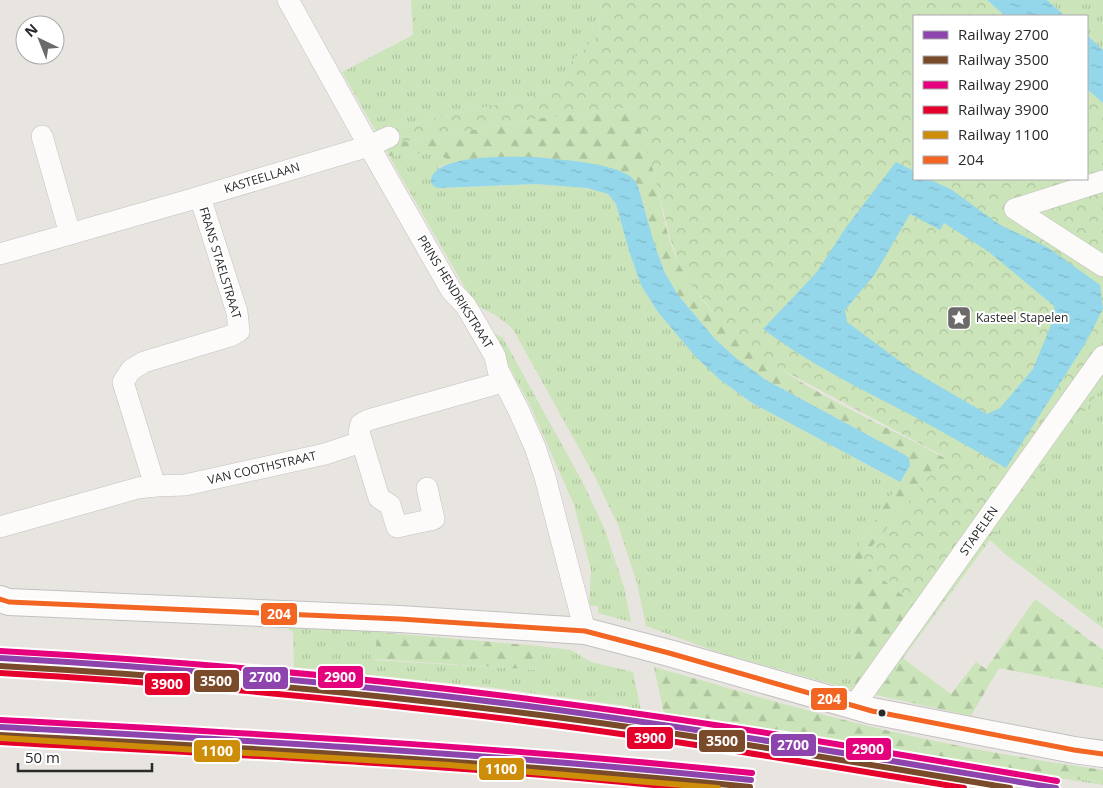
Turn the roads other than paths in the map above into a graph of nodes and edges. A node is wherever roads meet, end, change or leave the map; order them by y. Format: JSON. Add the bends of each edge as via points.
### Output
{"nodes":[{"id":1,"x":288,"y":0,"type":"edge"},
{"id":2,"x":42,"y":136,"type":"dead end"},
{"id":3,"x":389,"y":137,"type":"dead end"},
{"id":4,"x":369,"y":146,"type":"junction"},
{"id":5,"x":1103,"y":181,"type":"edge"},
{"id":6,"x":200,"y":197,"type":"junction"},
{"id":7,"x":70,"y":234,"type":"junction"},
{"id":8,"x":0,"y":254,"type":"edge"},
{"id":9,"x":1103,"y":266,"type":"edge"},
{"id":10,"x":1103,"y":356,"type":"edge"},
{"id":11,"x":503,"y":382,"type":"junction"},
{"id":12,"x":361,"y":442,"type":"junction"},
{"id":13,"x":155,"y":486,"type":"junction"},
{"id":14,"x":427,"y":488,"type":"dead end"},
{"id":15,"x":0,"y":527,"type":"edge"},
{"id":16,"x":0,"y":598,"type":"edge"},
{"id":17,"x":585,"y":631,"type":"junction"},
{"id":18,"x":854,"y":706,"type":"junction"},
{"id":19,"x":1103,"y":754,"type":"edge"}],
"edges":[{"from":1,"to":4,"type":"street","name":"PRINS HENDRIKSTRAAT"},
{"from":2,"to":7,"type":"street"},
{"from":3,"to":4,"type":"street","name":"KASTEELLAAN"},
{"from":4,"to":6,"type":"street","name":"KASTEELLAAN"},
{"from":4,"to":11,"type":"street","name":"PRINS HENDRIKSTRAAT","via":[[451,290],[466,306],[495,356]]},
{"from":5,"to":9,"type":"street","via":[[1015,208]]},
{"from":6,"to":7,"type":"street","name":"KASTEELLAAN"},
{"from":6,"to":13,"type":"street","name":"FRANS STAELSTRAAT","via":[[237,312],[238,331],[144,362],[131,370],[123,382]]},
{"from":7,"to":8,"type":"street","name":"KASTEELLAAN"},
{"from":10,"to":18,"type":"street","name":"STAPELEN"},
{"from":11,"to":12,"type":"street","via":[[368,420],[361,424]]},
{"from":11,"to":17,"type":"street","name":"PRINS HENDRIKSTRAAT","via":[[537,454]]},
{"from":12,"to":13,"type":"street","name":"VAN COOTHSTRAAT","via":[[325,454],[185,486]]},
{"from":12,"to":14,"type":"street","via":[[379,498],[390,505],[397,527],[434,519]]},
{"from":13,"to":15,"type":"street","name":"VAN COOTHSTRAAT"},
{"from":16,"to":17,"type":"street","via":[[9,602],[400,619]]},
{"from":17,"to":18,"type":"street"},
{"from":18,"to":19,"type":"street"}]}
